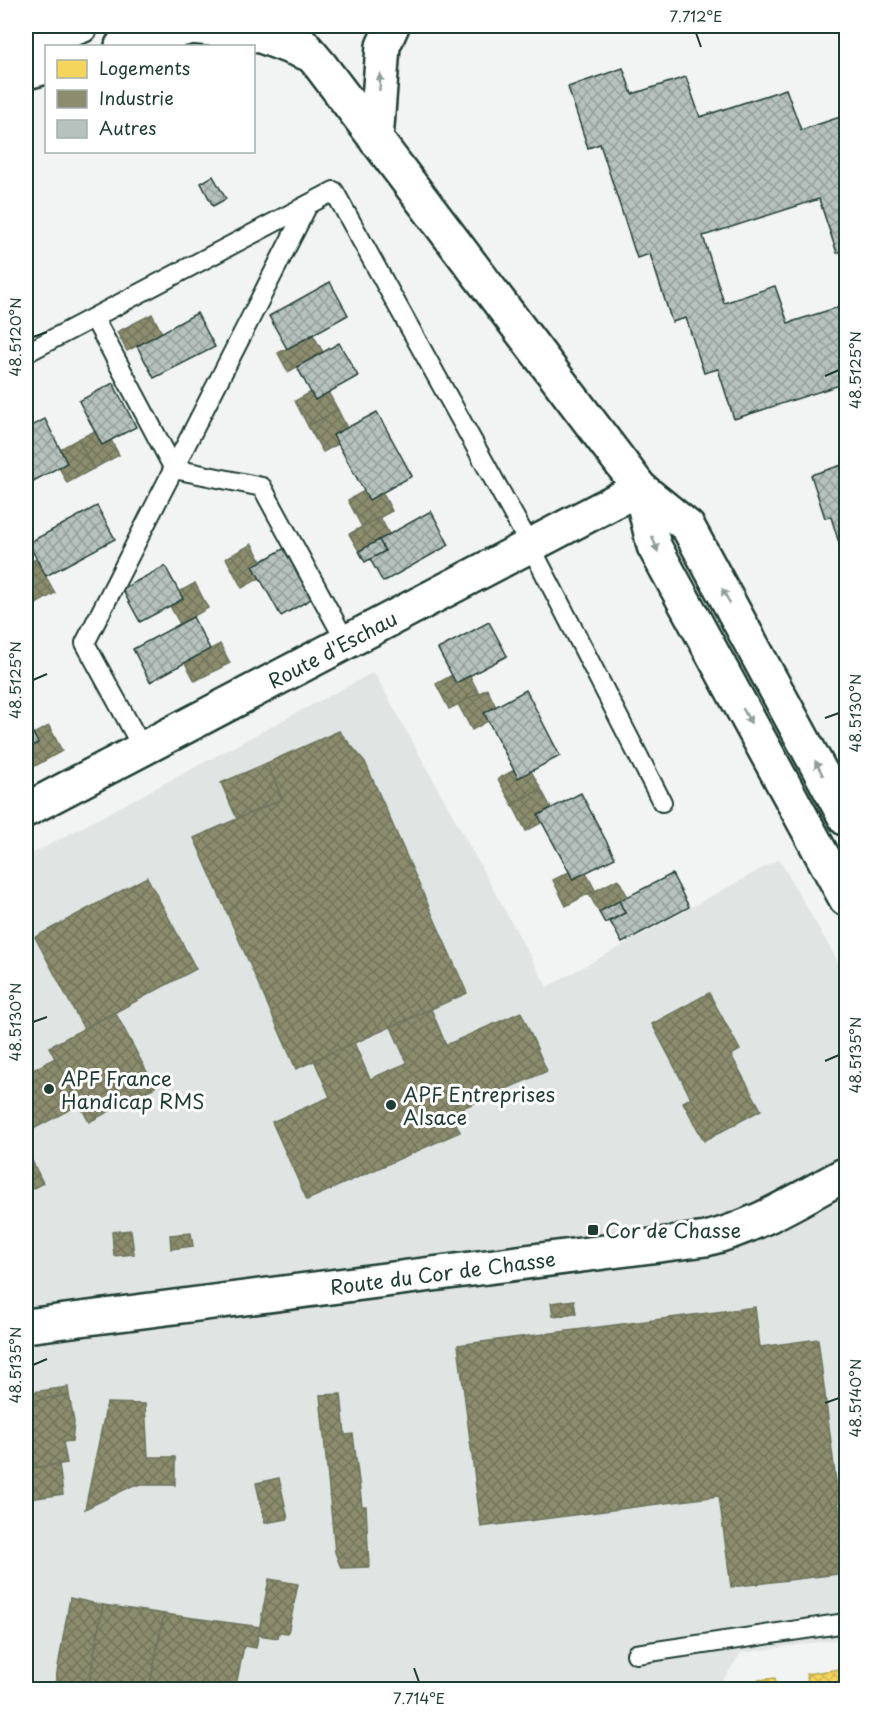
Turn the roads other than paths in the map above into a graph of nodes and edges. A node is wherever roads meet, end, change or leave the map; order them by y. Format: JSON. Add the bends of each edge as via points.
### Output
{"nodes":[{"id":1,"x":81,"y":26,"type":"edge"},
{"id":2,"x":287,"y":26,"type":"edge"},
{"id":3,"x":392,"y":26,"type":"edge"},
{"id":4,"x":126,"y":45,"type":"edge"},
{"id":5,"x":26,"y":46,"type":"edge"},
{"id":6,"x":312,"y":55,"type":"junction"},
{"id":7,"x":45,"y":68,"type":"edge"},
{"id":8,"x":26,"y":72,"type":"edge"},
{"id":9,"x":376,"y":140,"type":"junction"},
{"id":10,"x":308,"y":205,"type":"junction"},
{"id":11,"x":94,"y":318,"type":"junction"},
{"id":12,"x":26,"y":353,"type":"edge"},
{"id":13,"x":174,"y":469,"type":"junction"},
{"id":14,"x":640,"y":488,"type":"junction"},
{"id":15,"x":530,"y":545,"type":"junction"},
{"id":16,"x":346,"y":642,"type":"junction"},
{"id":17,"x":142,"y":749,"type":"junction"},
{"id":18,"x":662,"y":802,"type":"dead end"},
{"id":19,"x":26,"y":810,"type":"edge"},
{"id":20,"x":846,"y":819,"type":"edge"},
{"id":21,"x":846,"y":899,"type":"edge"},
{"id":22,"x":846,"y":1174,"type":"edge"},
{"id":23,"x":26,"y":1326,"type":"edge"},
{"id":24,"x":846,"y":1623,"type":"edge"},
{"id":25,"x":636,"y":1654,"type":"dead end"}],
"edges":[{"from":1,"to":5,"type":"street"},
{"from":2,"to":6,"type":"street"},
{"from":9,"to":3,"type":"street","one_way":true,"via":[[383,46]]},
{"from":4,"to":6,"type":"street","via":[[191,27],[253,33]]},
{"from":6,"to":9,"type":"street"},
{"from":7,"to":8,"type":"street"},
{"from":9,"to":14,"type":"street"},
{"from":10,"to":11,"type":"lane"},
{"from":10,"to":13,"type":"lane"},
{"from":10,"to":15,"type":"lane","via":[[333,191]]},
{"from":11,"to":12,"type":"lane"},
{"from":11,"to":13,"type":"lane"},
{"from":13,"to":16,"type":"lane","via":[[262,487]]},
{"from":13,"to":17,"type":"lane","via":[[85,643]]},
{"from":14,"to":15,"type":"street","name":"Route d'Eschau"},
{"from":20,"to":14,"type":"street","one_way":true,"via":[[688,527]]},
{"from":14,"to":21,"type":"street","one_way":true,"via":[[654,546]]},
{"from":15,"to":16,"type":"street","name":"Route d'Eschau"},
{"from":15,"to":18,"type":"lane"},
{"from":16,"to":17,"type":"street","name":"Route d'Eschau"},
{"from":17,"to":19,"type":"street","name":"Route d'Eschau"},
{"from":22,"to":23,"type":"street","name":"Route du Cor de Chasse","via":[[751,1224],[706,1239]]},
{"from":24,"to":25,"type":"lane"}]}
